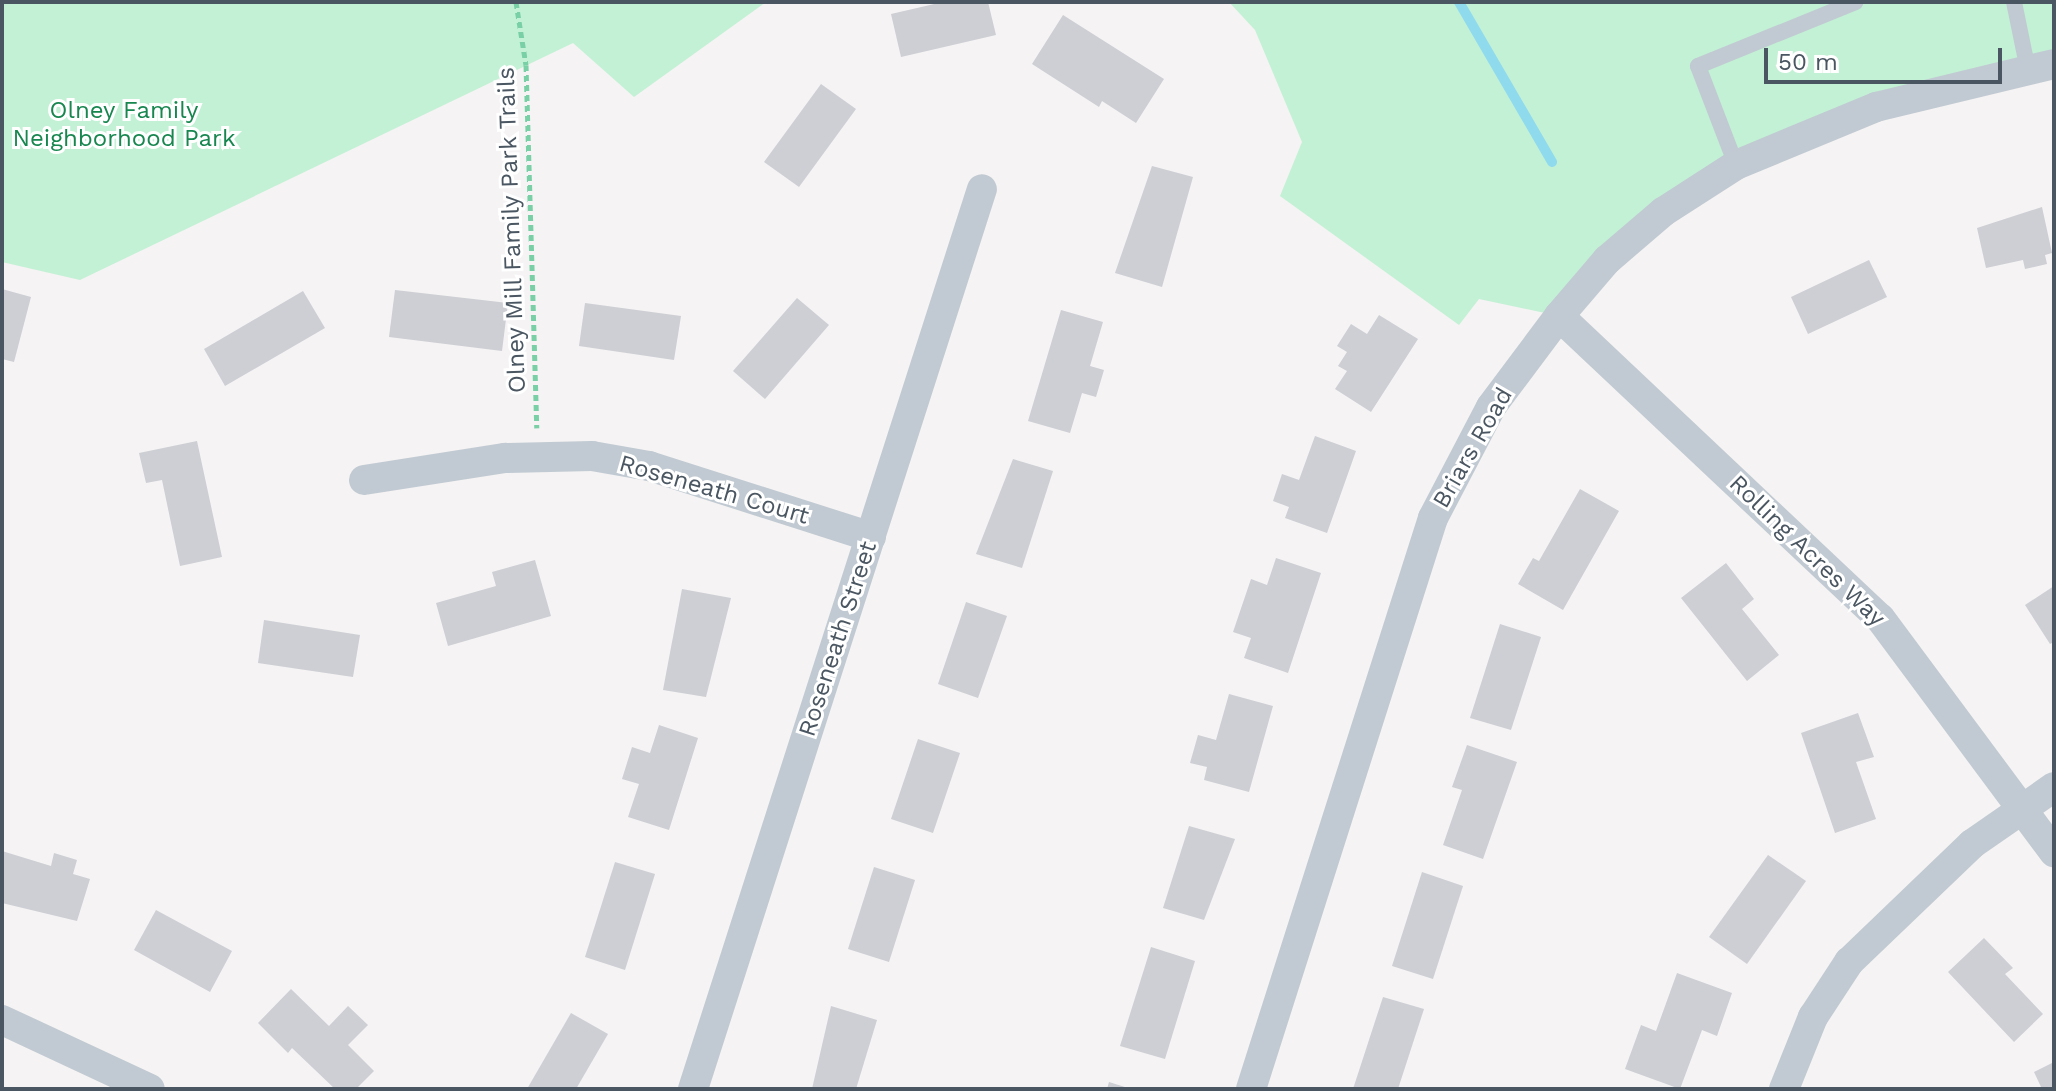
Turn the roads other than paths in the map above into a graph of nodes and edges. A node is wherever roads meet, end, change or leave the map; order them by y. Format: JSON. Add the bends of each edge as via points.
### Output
{"nodes":[{"id":1,"x":1856,"y":2,"type":"edge"},
{"id":2,"x":2014,"y":2,"type":"edge"},
{"id":3,"x":2041,"y":67,"type":"edge"},
{"id":4,"x":1736,"y":165,"type":"junction"},
{"id":5,"x":982,"y":189,"type":"dead end"},
{"id":6,"x":1559,"y":316,"type":"junction"},
{"id":7,"x":364,"y":480,"type":"dead end"},
{"id":8,"x":871,"y":537,"type":"junction"},
{"id":9,"x":2054,"y":787,"type":"edge"},
{"id":10,"x":2024,"y":807,"type":"junction"},
{"id":11,"x":2054,"y":852,"type":"edge"},
{"id":12,"x":2,"y":1020,"type":"edge"},
{"id":13,"x":150,"y":1089,"type":"edge"},
{"id":14,"x":693,"y":1089,"type":"edge"},
{"id":15,"x":1251,"y":1089,"type":"edge"},
{"id":16,"x":1784,"y":1089,"type":"edge"}],
"edges":[{"from":1,"to":4,"type":"lane","via":[[1698,66]]},
{"from":2,"to":3,"type":"lane"},
{"from":3,"to":4,"type":"street","name":"Briars Road","via":[[1876,107]]},
{"from":4,"to":6,"type":"street","name":"Briars Road","via":[[1708,180],[1618,251]]},
{"from":5,"to":8,"type":"street","name":"Roseneath Street"},
{"from":6,"to":10,"type":"street","name":"Rolling Acres Way","via":[[1880,618]]},
{"from":6,"to":15,"type":"street","name":"Briars Road","via":[[1491,407],[1433,518]]},
{"from":7,"to":8,"type":"street","name":"Roseneath Court","via":[[539,457],[592,456],[649,466]]},
{"from":8,"to":14,"type":"street","name":"Roseneath Street"},
{"from":9,"to":10,"type":"street"},
{"from":10,"to":11,"type":"street","name":"Rolling Acres Way"},
{"from":10,"to":16,"type":"street","via":[[1972,844],[1849,962],[1813,1017]]},
{"from":12,"to":13,"type":"street"}]}
